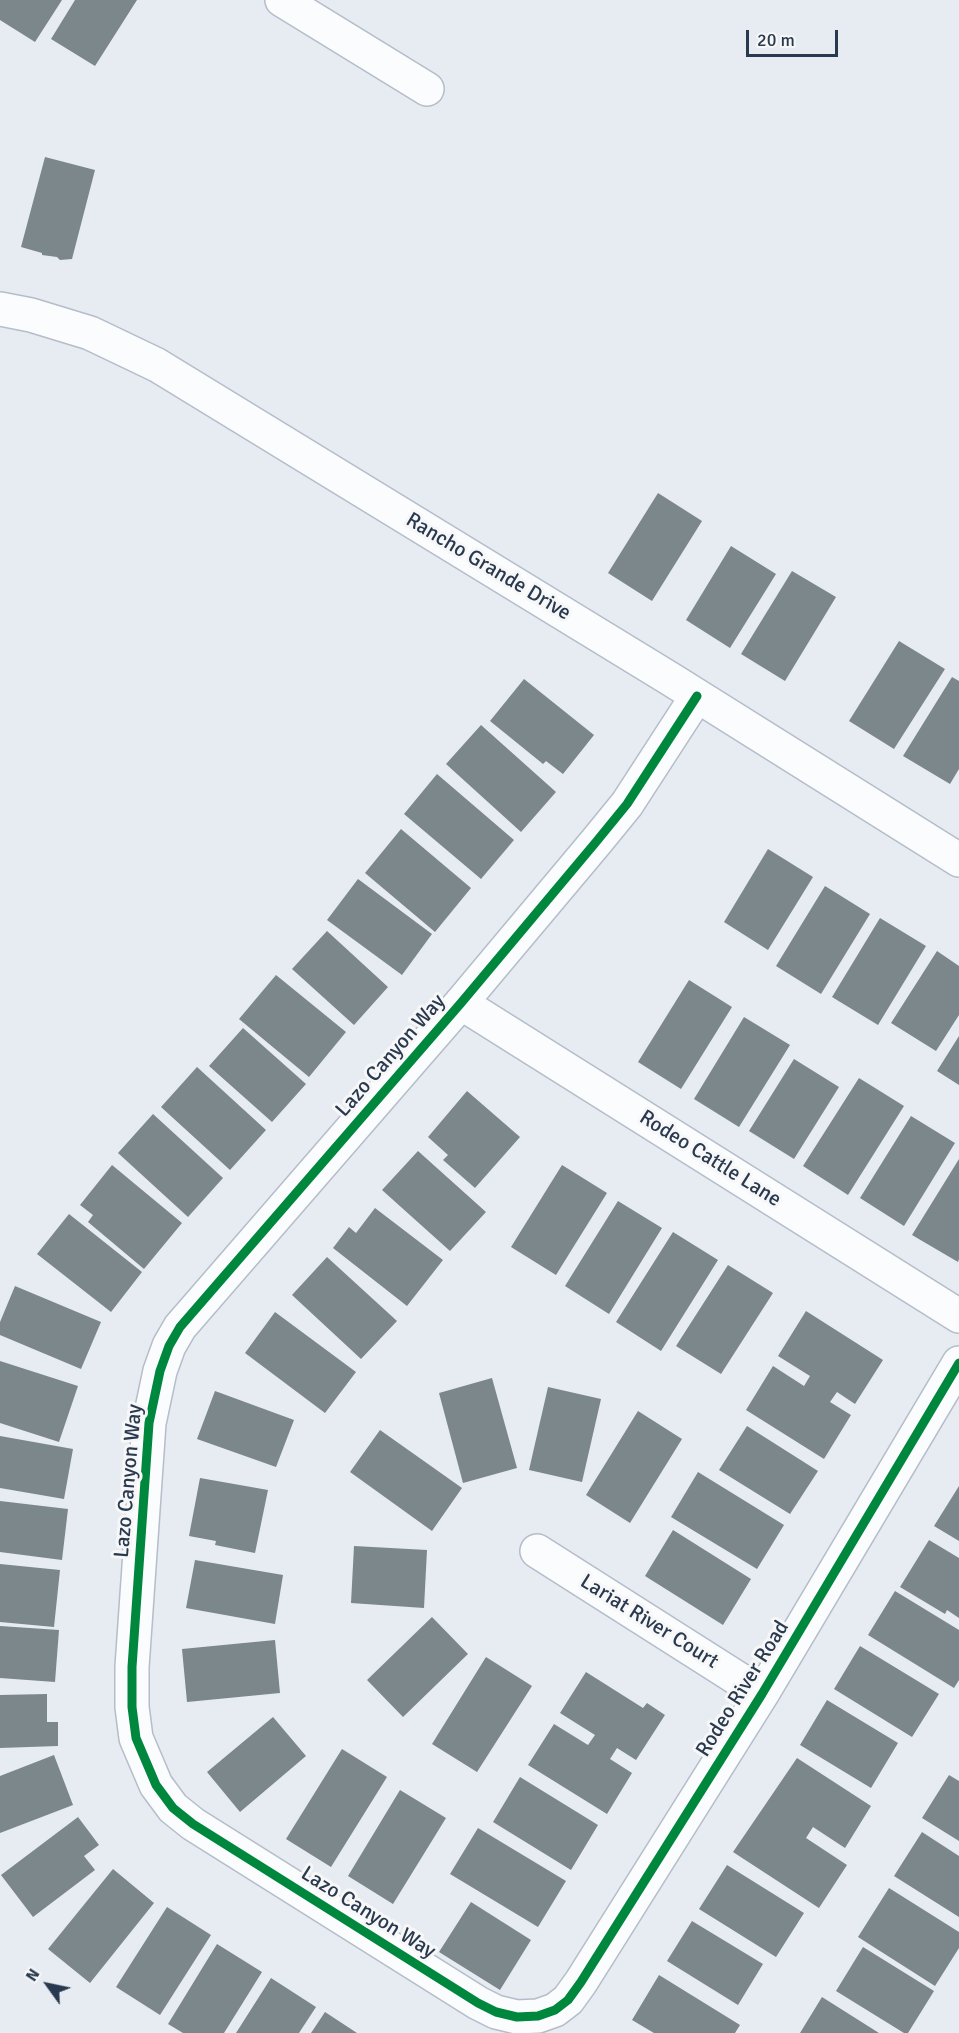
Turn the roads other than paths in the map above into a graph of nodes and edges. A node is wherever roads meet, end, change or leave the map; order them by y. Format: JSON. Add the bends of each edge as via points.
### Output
{"nodes":[{"id":1,"x":282,"y":0,"type":"edge"},
{"id":2,"x":427,"y":89,"type":"dead end"},
{"id":3,"x":0,"y":309,"type":"edge"},
{"id":4,"x":697,"y":696,"type":"junction"},
{"id":5,"x":959,"y":860,"type":"edge"},
{"id":6,"x":461,"y":1003,"type":"junction"},
{"id":7,"x":959,"y":1316,"type":"edge"},
{"id":8,"x":959,"y":1363,"type":"edge"},
{"id":9,"x":537,"y":1551,"type":"dead end"},
{"id":10,"x":762,"y":1694,"type":"junction"},
{"id":11,"x":538,"y":2016,"type":"joint"}],
"edges":[{"from":1,"to":2,"type":"street"},
{"from":3,"to":4,"type":"street","name":"Rancho Grande Drive","via":[[90,333],[157,365]]},
{"from":4,"to":5,"type":"street","name":"Rancho Grande Drive"},
{"from":4,"to":6,"type":"street","name":"Lazo Canyon Way","via":[[627,804]]},
{"from":6,"to":7,"type":"street","name":"Rodeo Cattle Lane"},
{"from":6,"to":11,"type":"street","name":"Lazo Canyon Way","via":[[180,1327],[169,1346],[149,1423],[132,1707],[136,1738],[156,1785],[173,1808],[193,1824],[478,2003],[517,2017]]},
{"from":8,"to":10,"type":"street","name":"Rodeo River Road"},
{"from":9,"to":10,"type":"street","name":"Lariat River Court"},
{"from":10,"to":11,"type":"street","name":"Rodeo River Road","via":[[581,1982],[568,2000]]}]}
